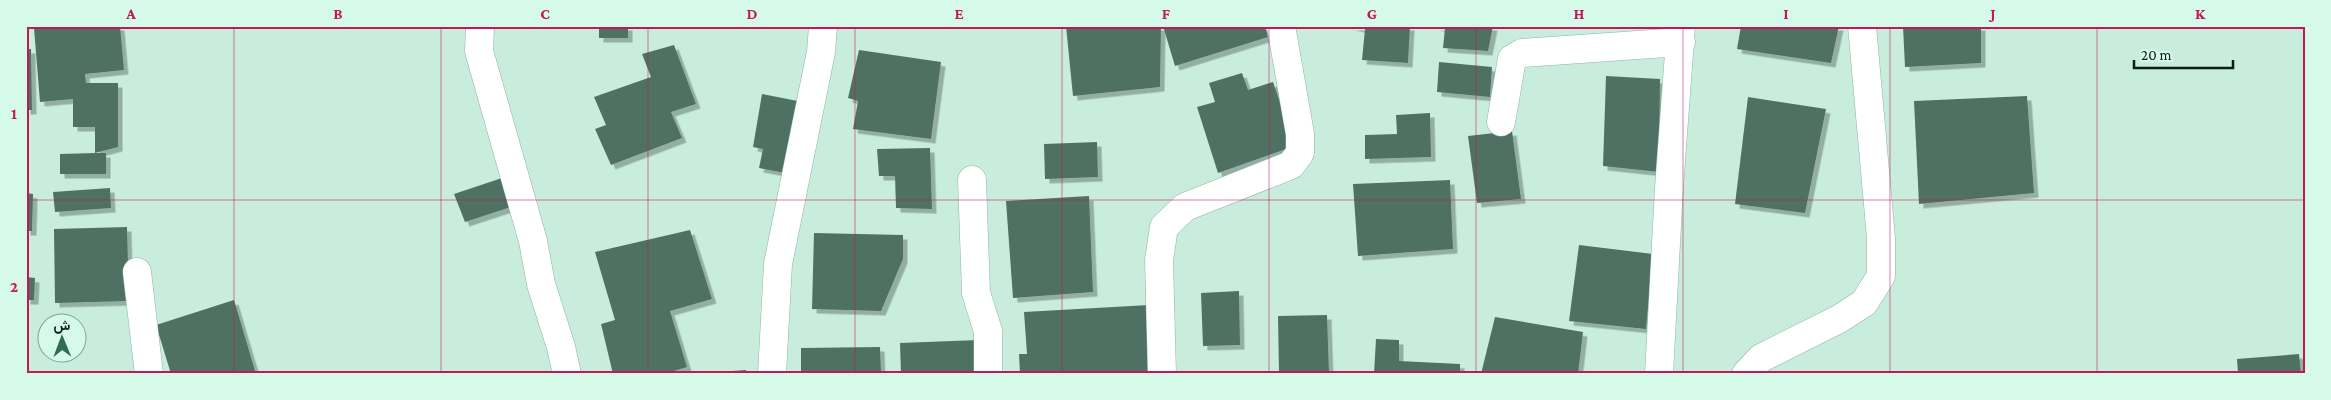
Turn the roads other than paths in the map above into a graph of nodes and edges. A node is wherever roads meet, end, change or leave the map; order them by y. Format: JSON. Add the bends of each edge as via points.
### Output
{"nodes":[{"id":1,"x":480,"y":26,"type":"edge"},
{"id":2,"x":823,"y":26,"type":"edge"},
{"id":3,"x":1281,"y":26,"type":"edge"},
{"id":4,"x":1862,"y":26,"type":"edge"},
{"id":5,"x":1681,"y":34,"type":"edge"},
{"id":6,"x":1501,"y":122,"type":"dead end"},
{"id":7,"x":972,"y":180,"type":"dead end"},
{"id":8,"x":137,"y":272,"type":"dead end"},
{"id":9,"x":149,"y":374,"type":"edge"},
{"id":10,"x":567,"y":374,"type":"edge"},
{"id":11,"x":772,"y":374,"type":"edge"},
{"id":12,"x":988,"y":374,"type":"edge"},
{"id":13,"x":1162,"y":374,"type":"edge"},
{"id":14,"x":1659,"y":374,"type":"edge"},
{"id":15,"x":1746,"y":374,"type":"edge"}],
"edges":[{"from":1,"to":10,"type":"street","via":[[478,51],[533,241],[541,284],[562,347]]},
{"from":2,"to":11,"type":"street","via":[[821,52],[778,264]]},
{"from":3,"to":13,"type":"street","via":[[1300,134],[1300,153],[1291,165],[1185,207],[1164,227],[1159,260]]},
{"from":4,"to":15,"type":"street","via":[[1881,238],[1881,276],[1864,303],[1761,358]]},
{"from":5,"to":6,"type":"street","via":[[1522,53],[1512,59]]},
{"from":5,"to":14,"type":"street"},
{"from":7,"to":12,"type":"street","via":[[976,292],[988,331]]},
{"from":8,"to":9,"type":"street"}]}
